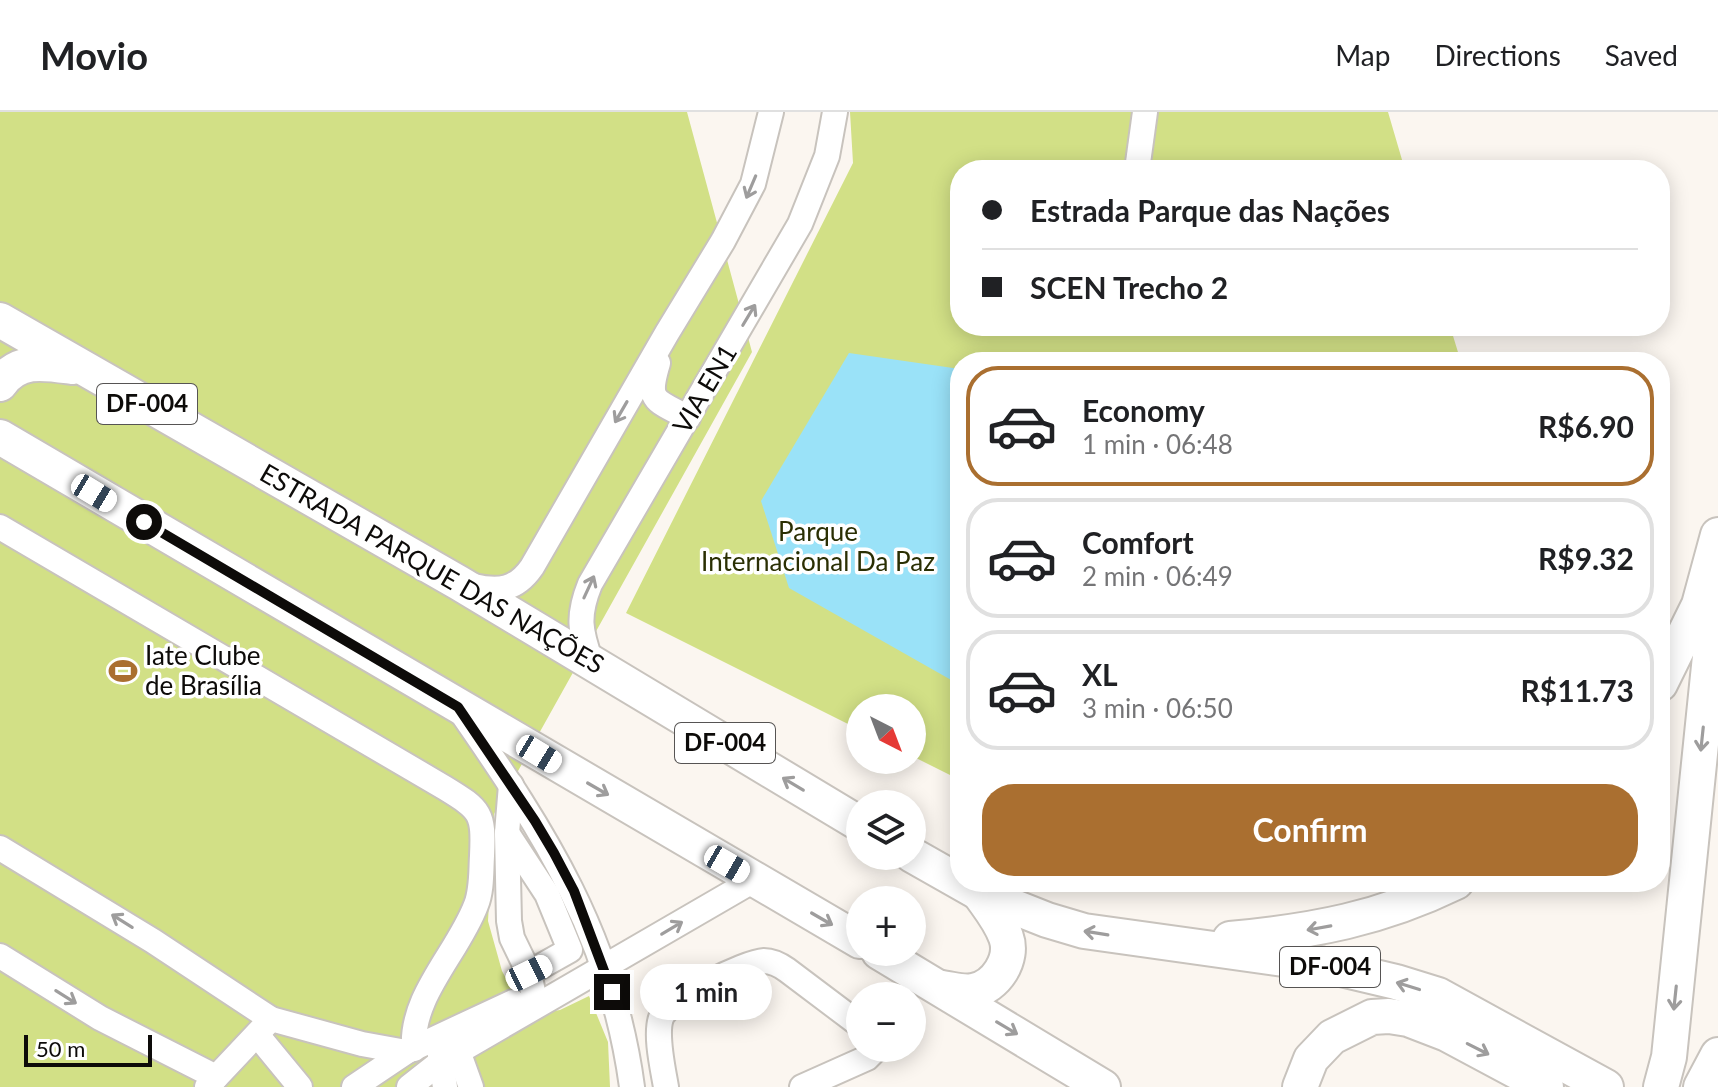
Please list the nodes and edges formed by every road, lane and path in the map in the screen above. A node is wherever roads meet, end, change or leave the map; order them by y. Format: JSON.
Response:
{"nodes":[{"id":1,"x":771,"y":112,"type":"edge"},
{"id":2,"x":835,"y":112,"type":"edge"},
{"id":3,"x":1145,"y":112,"type":"edge"},
{"id":4,"x":1138,"y":160,"type":"edge"},
{"id":5,"x":0,"y":320,"type":"edge"},
{"id":6,"x":667,"y":333,"type":"junction"},
{"id":7,"x":88,"y":370,"type":"junction"},
{"id":8,"x":0,"y":384,"type":"edge"},
{"id":9,"x":0,"y":413,"type":"edge"},
{"id":10,"x":688,"y":418,"type":"junction"},
{"id":11,"x":11,"y":444,"type":"edge"},
{"id":12,"x":0,"y":527,"type":"edge"},
{"id":13,"x":1718,"y":535,"type":"edge"},
{"id":14,"x":1718,"y":578,"type":"edge"},
{"id":15,"x":459,"y":583,"type":"junction"},
{"id":16,"x":591,"y":662,"type":"junction"},
{"id":17,"x":1670,"y":664,"type":"edge"},
{"id":18,"x":458,"y":707,"type":"junction"},
{"id":19,"x":511,"y":785,"type":"junction"},
{"id":20,"x":846,"y":816,"type":"edge"},
{"id":21,"x":507,"y":833,"type":"junction"},
{"id":22,"x":0,"y":848,"type":"edge"},
{"id":23,"x":926,"y":863,"type":"edge"},
{"id":24,"x":950,"y":877,"type":"edge"},
{"id":25,"x":754,"y":880,"type":"junction"},
{"id":26,"x":1434,"y":892,"type":"edge"},
{"id":27,"x":979,"y":893,"type":"joint"},
{"id":28,"x":846,"y":933,"type":"edge"},
{"id":29,"x":1173,"y":944,"type":"junction"},
{"id":30,"x":0,"y":956,"type":"edge"},
{"id":31,"x":604,"y":965,"type":"junction"},
{"id":32,"x":903,"y":966,"type":"edge"},
{"id":33,"x":531,"y":982,"type":"junction"},
{"id":34,"x":940,"y":988,"type":"junction"},
{"id":35,"x":846,"y":1014,"type":"edge"},
{"id":36,"x":264,"y":1027,"type":"junction"},
{"id":37,"x":434,"y":1047,"type":"junction"},
{"id":38,"x":1718,"y":1055,"type":"edge"},
{"id":39,"x":858,"y":1062,"type":"edge"},
{"id":40,"x":211,"y":1082,"type":"edge"},
{"id":41,"x":300,"y":1087,"type":"edge"},
{"id":42,"x":354,"y":1087,"type":"edge"},
{"id":43,"x":409,"y":1087,"type":"edge"},
{"id":44,"x":445,"y":1087,"type":"edge"},
{"id":45,"x":471,"y":1087,"type":"edge"},
{"id":46,"x":632,"y":1087,"type":"edge"},
{"id":47,"x":666,"y":1087,"type":"edge"},
{"id":48,"x":802,"y":1087,"type":"edge"},
{"id":49,"x":1103,"y":1087,"type":"edge"},
{"id":50,"x":1300,"y":1087,"type":"edge"},
{"id":51,"x":1546,"y":1087,"type":"edge"},
{"id":52,"x":1606,"y":1087,"type":"edge"},
{"id":53,"x":1661,"y":1087,"type":"edge"},
{"id":54,"x":1701,"y":1087,"type":"edge"}],
"edges":[{"from":1,"to":6,"type":"street","one_way":true},
{"from":10,"to":2,"type":"street","name":"VIA EN1","one_way":true},
{"from":3,"to":4,"type":"street"},
{"from":5,"to":7,"type":"highway","name":"ESTRADA PARQUE DAS NAÇÕES","number":"DF-004"},
{"from":6,"to":10,"type":"street"},
{"from":6,"to":15,"type":"street","one_way":true},
{"from":7,"to":8,"type":"highway"},
{"from":7,"to":15,"type":"highway","name":"ESTRADA PARQUE DAS NAÇÕES","number":"DF-004"},
{"from":9,"to":11,"type":"highway"},
{"from":16,"to":10,"type":"street","name":"VIA EN1","one_way":true},
{"from":11,"to":18,"type":"highway"},
{"from":12,"to":37,"type":"street"},
{"from":13,"to":17,"type":"highway"},
{"from":14,"to":53,"type":"highway","one_way":true},
{"from":15,"to":16,"type":"highway","name":"ESTRADA PARQUE DAS NAÇÕES","number":"DF-004"},
{"from":20,"to":16,"type":"highway","name":"ESTRADA PARQUE DAS NAÇÕES","number":"DF-004","one_way":true},
{"from":18,"to":19,"type":"street"},
{"from":18,"to":25,"type":"highway","one_way":true},
{"from":19,"to":21,"type":"street"},
{"from":19,"to":31,"type":"street"},
{"from":21,"to":33,"type":"street"},
{"from":21,"to":33,"type":"street"},
{"from":36,"to":22,"type":"street","one_way":true},
{"from":23,"to":24,"type":"highway","number":"DF-004"},
{"from":25,"to":28,"type":"highway","one_way":true},
{"from":31,"to":25,"type":"street","one_way":true},
{"from":26,"to":29,"type":"highway","one_way":true},
{"from":29,"to":27,"type":"highway","number":"DF-004","one_way":true},
{"from":27,"to":34,"type":"highway"},
{"from":52,"to":29,"type":"highway","number":"DF-004","one_way":true},
{"from":30,"to":40,"type":"street","one_way":true},
{"from":31,"to":33,"type":"street"},
{"from":31,"to":37,"type":"street"},
{"from":31,"to":46,"type":"street"},
{"from":32,"to":34,"type":"highway"},
{"from":33,"to":37,"type":"street"},
{"from":34,"to":49,"type":"highway","one_way":true},
{"from":35,"to":47,"type":"street"},
{"from":36,"to":37,"type":"street"},
{"from":36,"to":40,"type":"street"},
{"from":36,"to":41,"type":"street"},
{"from":37,"to":42,"type":"street"},
{"from":37,"to":43,"type":"street"},
{"from":37,"to":44,"type":"street"},
{"from":37,"to":45,"type":"street"},
{"from":38,"to":54,"type":"highway"},
{"from":39,"to":48,"type":"street"},
{"from":50,"to":51,"type":"highway","one_way":true}]}
